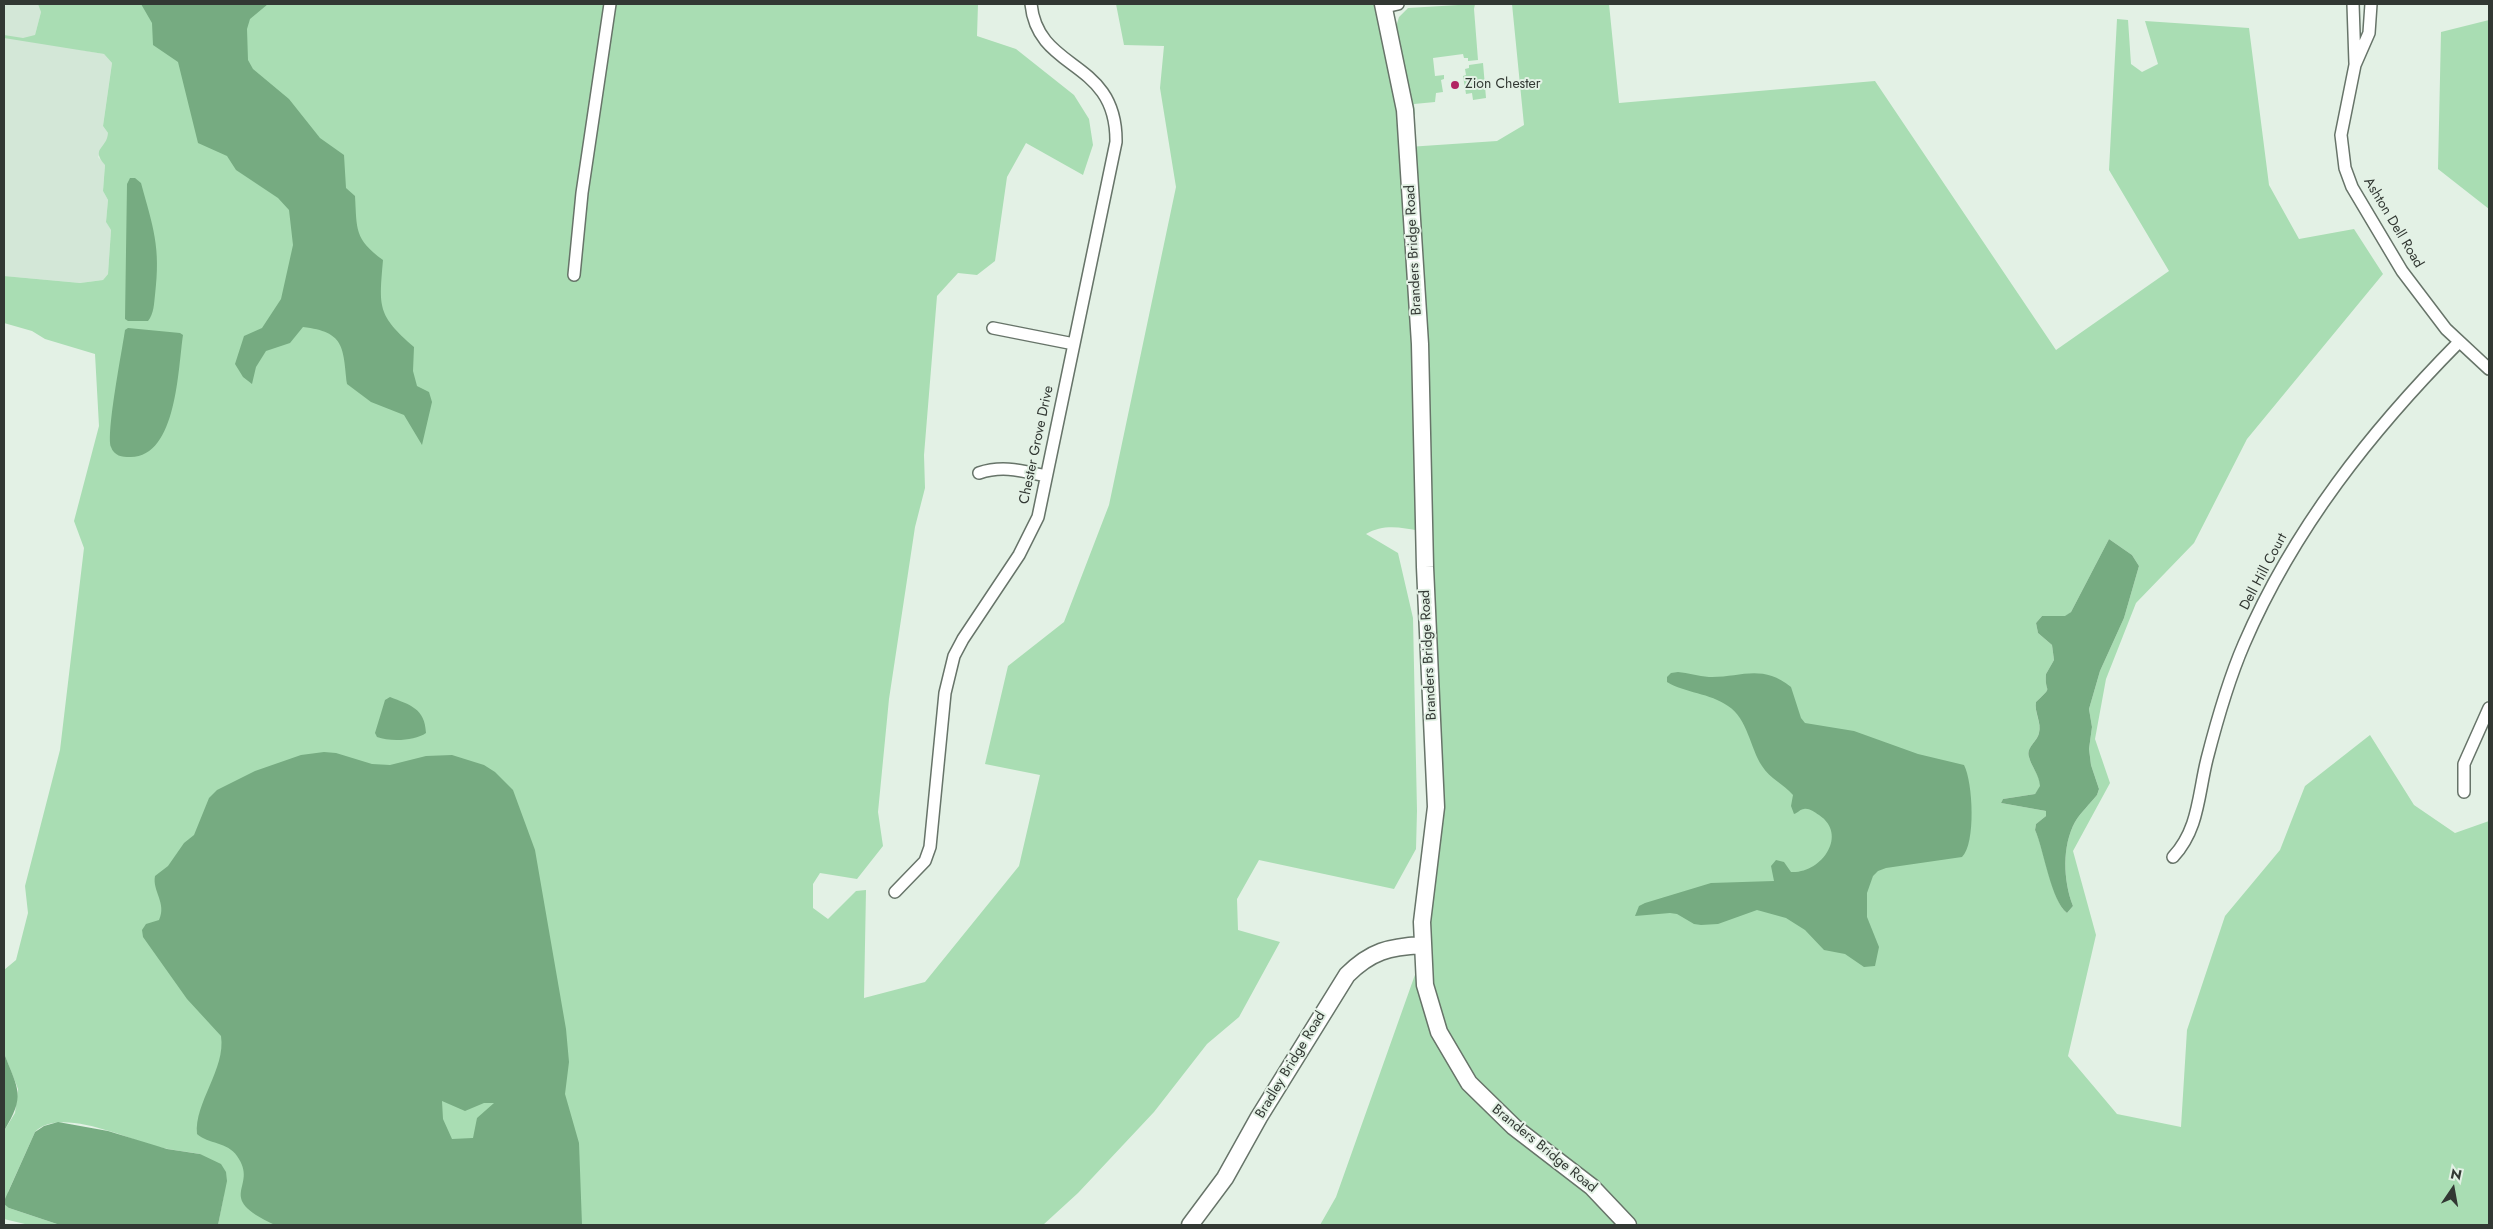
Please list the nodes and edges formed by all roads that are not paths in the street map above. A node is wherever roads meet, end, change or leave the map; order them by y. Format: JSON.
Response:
{"nodes":[{"id":1,"x":610,"y":4,"type":"edge"},
{"id":2,"x":1031,"y":4,"type":"edge"},
{"id":3,"x":2354,"y":4,"type":"edge"},
{"id":4,"x":2371,"y":4,"type":"edge"},
{"id":5,"x":1389,"y":5,"type":"edge"},
{"id":6,"x":2355,"y":65,"type":"junction"},
{"id":7,"x":574,"y":276,"type":"dead end"},
{"id":8,"x":993,"y":328,"type":"dead end"},
{"id":9,"x":2459,"y":342,"type":"junction"},
{"id":10,"x":1074,"y":344,"type":"junction"},
{"id":11,"x":2489,"y":369,"type":"edge"},
{"id":12,"x":979,"y":473,"type":"dead end"},
{"id":13,"x":1046,"y":476,"type":"junction"},
{"id":14,"x":2489,"y":708,"type":"edge"},
{"id":15,"x":2464,"y":792,"type":"dead end"},
{"id":16,"x":2173,"y":857,"type":"dead end"},
{"id":17,"x":895,"y":892,"type":"dead end"},
{"id":18,"x":1422,"y":945,"type":"junction"},
{"id":19,"x":1190,"y":1225,"type":"edge"},
{"id":20,"x":1628,"y":1225,"type":"edge"}],
"edges":[{"from":1,"to":7,"type":"street"},
{"from":2,"to":10,"type":"street","name":"Chester Grove Drive"},
{"from":3,"to":6,"type":"street","name":"Ashton Dell Road"},
{"from":4,"to":6,"type":"street","name":"Ashton Dell Road"},
{"from":5,"to":18,"type":"street","name":"Branders Bridge Road"},
{"from":6,"to":9,"type":"street","name":"Ashton Dell Road"},
{"from":8,"to":10,"type":"street"},
{"from":9,"to":11,"type":"street","name":"Ashton Dell Road"},
{"from":9,"to":16,"type":"street","name":"Dell Hill Court"},
{"from":10,"to":13,"type":"street","name":"Chester Grove Drive"},
{"from":12,"to":13,"type":"street"},
{"from":13,"to":17,"type":"street","name":"Chester Grove Drive"},
{"from":14,"to":15,"type":"street"},
{"from":18,"to":19,"type":"street","name":"Bradley Bridge Road"},
{"from":18,"to":20,"type":"street","name":"Branders Bridge Road"}]}
